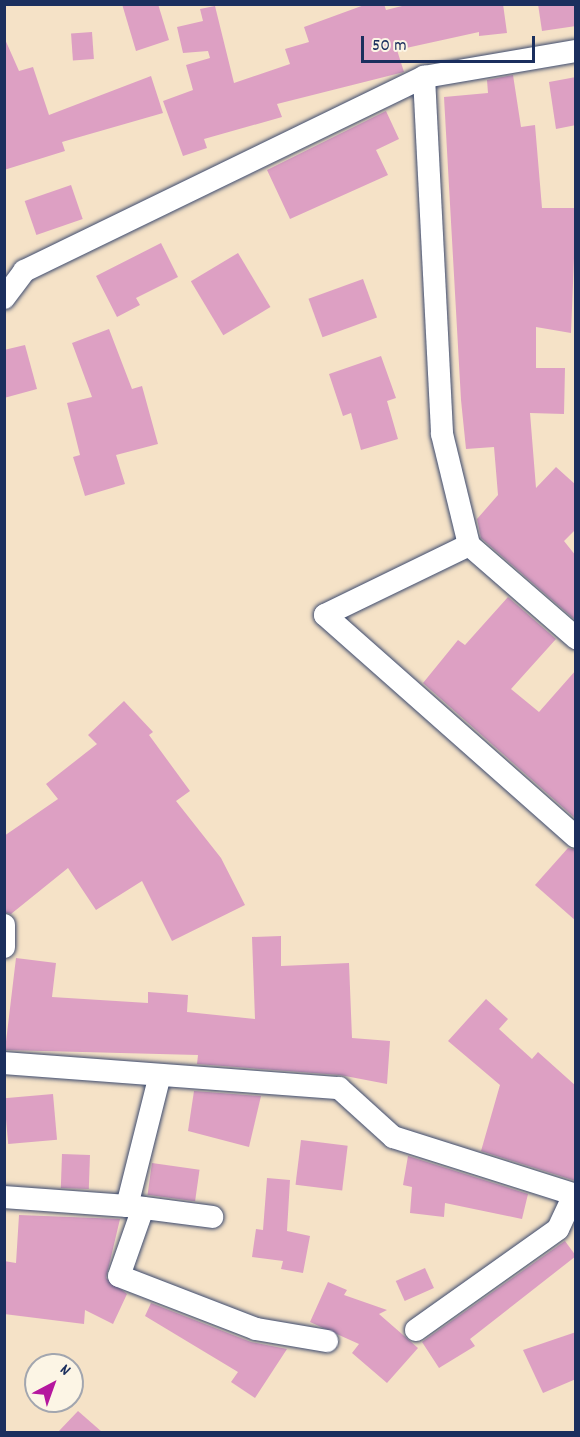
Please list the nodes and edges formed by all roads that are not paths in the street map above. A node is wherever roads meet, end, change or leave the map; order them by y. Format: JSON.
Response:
{"nodes":[{"id":1,"x":576,"y":51,"type":"edge"},
{"id":2,"x":424,"y":76,"type":"junction"},
{"id":3,"x":4,"y":298,"type":"edge"},
{"id":4,"x":469,"y":545,"type":"junction"},
{"id":5,"x":576,"y":638,"type":"edge"},
{"id":6,"x":576,"y":837,"type":"edge"},
{"id":7,"x":4,"y":925,"type":"edge"},
{"id":8,"x":4,"y":947,"type":"edge"},
{"id":9,"x":4,"y":1063,"type":"edge"},
{"id":10,"x":160,"y":1075,"type":"junction"},
{"id":11,"x":575,"y":1195,"type":"edge"},
{"id":12,"x":4,"y":1197,"type":"edge"},
{"id":13,"x":135,"y":1207,"type":"junction"},
{"id":14,"x":212,"y":1217,"type":"dead end"},
{"id":15,"x":416,"y":1330,"type":"dead end"},
{"id":16,"x":327,"y":1341,"type":"dead end"}],
"edges":[{"from":1,"to":2,"type":"street"},
{"from":2,"to":3,"type":"street"},
{"from":2,"to":4,"type":"street"},
{"from":4,"to":5,"type":"street"},
{"from":4,"to":6,"type":"street"},
{"from":7,"to":8,"type":"street"},
{"from":9,"to":10,"type":"street"},
{"from":10,"to":11,"type":"street"},
{"from":10,"to":13,"type":"street"},
{"from":11,"to":15,"type":"street"},
{"from":12,"to":13,"type":"street"},
{"from":13,"to":14,"type":"street"},
{"from":13,"to":16,"type":"street"}]}
